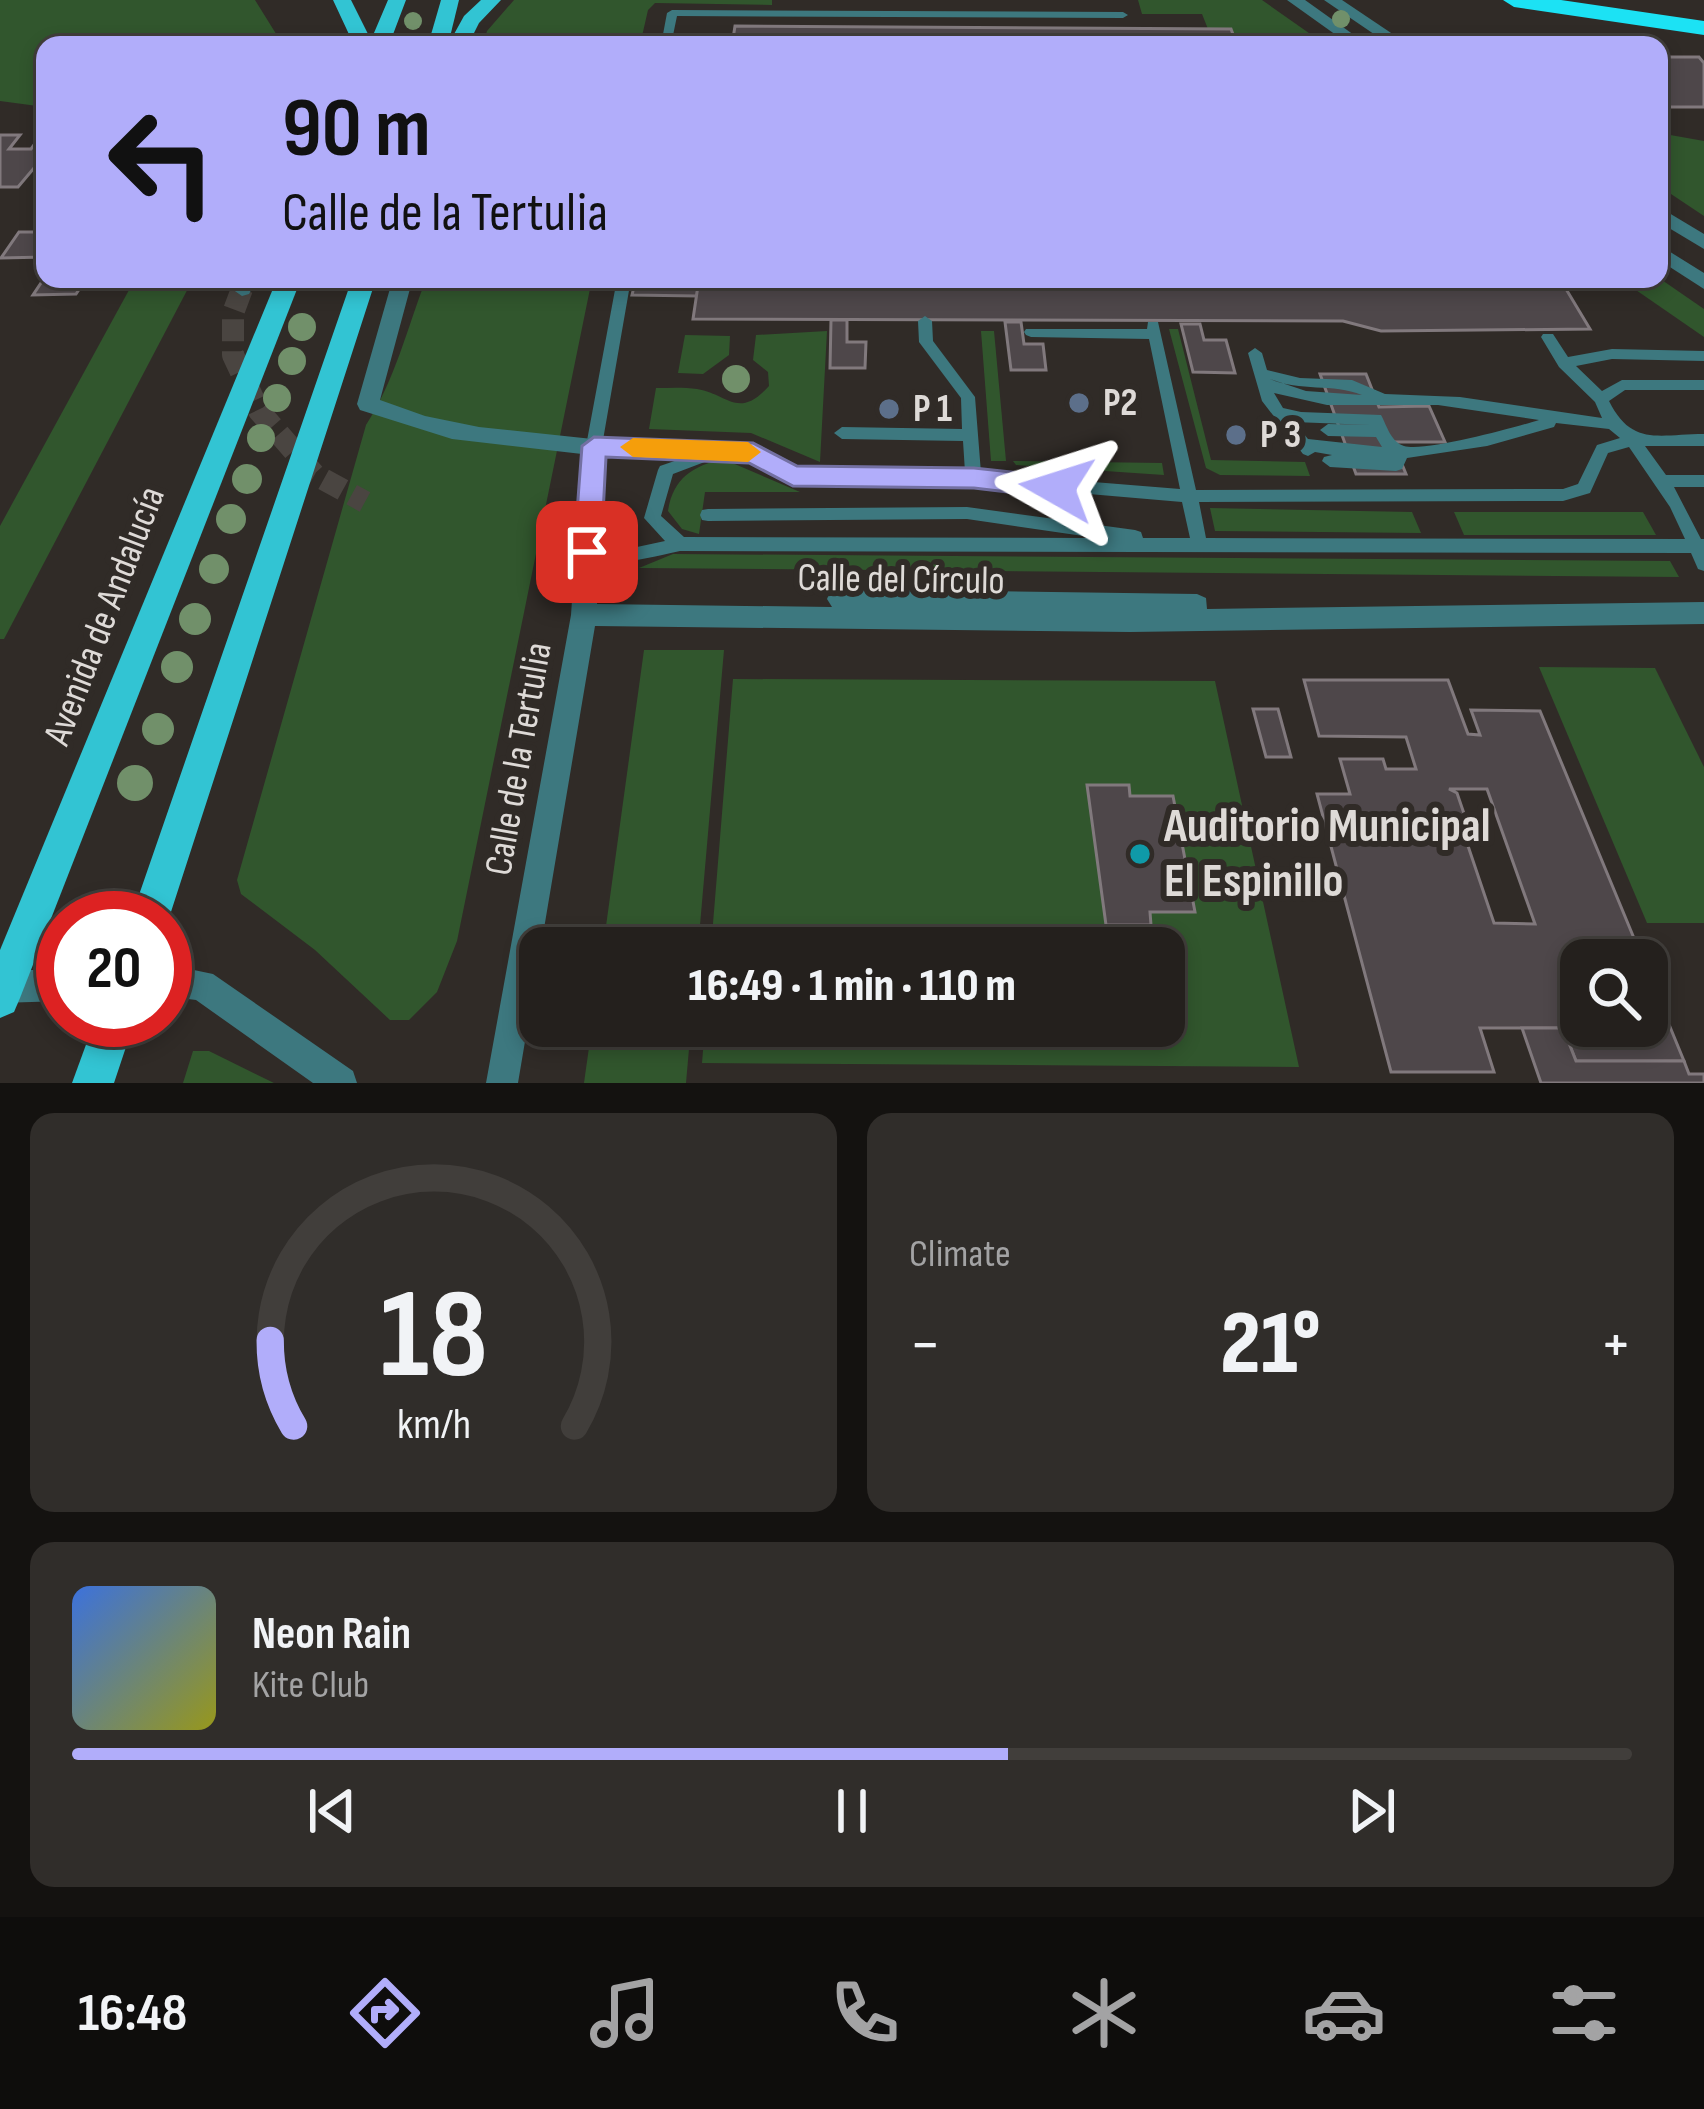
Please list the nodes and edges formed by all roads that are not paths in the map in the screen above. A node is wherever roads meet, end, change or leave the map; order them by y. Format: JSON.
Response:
{"nodes":[{"id":1,"x":342,"y":0,"type":"edge"},
{"id":2,"x":398,"y":0,"type":"edge"},
{"id":3,"x":450,"y":0,"type":"edge"},
{"id":4,"x":492,"y":0,"type":"edge"},
{"id":5,"x":1295,"y":0,"type":"edge"},
{"id":6,"x":1332,"y":0,"type":"edge"},
{"id":7,"x":1514,"y":0,"type":"edge"},
{"id":8,"x":1626,"y":0,"type":"edge"},
{"id":9,"x":1704,"y":13,"type":"edge"},
{"id":10,"x":1123,"y":15,"type":"dead end"},
{"id":11,"x":1704,"y":28,"type":"edge"},
{"id":12,"x":360,"y":36,"type":"edge"},
{"id":13,"x":383,"y":36,"type":"edge"},
{"id":14,"x":440,"y":36,"type":"edge"},
{"id":15,"x":463,"y":36,"type":"edge"},
{"id":16,"x":667,"y":36,"type":"edge"},
{"id":17,"x":1347,"y":36,"type":"edge"},
{"id":18,"x":1387,"y":36,"type":"edge"},
{"id":19,"x":1668,"y":219,"type":"edge"},
{"id":20,"x":1704,"y":243,"type":"edge"},
{"id":21,"x":1668,"y":257,"type":"edge"},
{"id":22,"x":1704,"y":282,"type":"edge"},
{"id":23,"x":285,"y":288,"type":"edge"},
{"id":24,"x":361,"y":288,"type":"edge"},
{"id":25,"x":397,"y":288,"type":"edge"},
{"id":26,"x":622,"y":288,"type":"edge"},
{"id":27,"x":925,"y":321,"type":"dead end"},
{"id":28,"x":1031,"y":332,"type":"dead end"},
{"id":29,"x":1548,"y":337,"type":"dead end"},
{"id":30,"x":1704,"y":356,"type":"edge"},
{"id":31,"x":1564,"y":363,"type":"junction"},
{"id":32,"x":1704,"y":385,"type":"edge"},
{"id":33,"x":1601,"y":399,"type":"junction"},
{"id":34,"x":1556,"y":421,"type":"junction"},
{"id":35,"x":1613,"y":424,"type":"junction"},
{"id":36,"x":1289,"y":427,"type":"junction"},
{"id":37,"x":842,"y":434,"type":"dead end"},
{"id":38,"x":970,"y":435,"type":"junction"},
{"id":39,"x":1634,"y":440,"type":"junction"},
{"id":40,"x":1704,"y":440,"type":"edge"},
{"id":41,"x":1390,"y":442,"type":"junction"},
{"id":42,"x":594,"y":446,"type":"junction"},
{"id":43,"x":728,"y":449,"type":"junction"},
{"id":44,"x":974,"y":478,"type":"junction"},
{"id":45,"x":1661,"y":481,"type":"junction"},
{"id":46,"x":1704,"y":482,"type":"edge"},
{"id":47,"x":1186,"y":496,"type":"junction"},
{"id":48,"x":708,"y":515,"type":"dead end"},
{"id":49,"x":680,"y":544,"type":"junction"},
{"id":50,"x":1178,"y":545,"type":"junction"},
{"id":51,"x":1200,"y":547,"type":"junction"},
{"id":52,"x":587,"y":552,"type":"junction"},
{"id":53,"x":1702,"y":552,"type":"edge"},
{"id":54,"x":839,"y":599,"type":"dead end"},
{"id":55,"x":1704,"y":613,"type":"edge"},
{"id":56,"x":584,"y":615,"type":"junction"},
{"id":57,"x":1505,"y":618,"type":"junction"},
{"id":58,"x":159,"y":891,"type":"edge"},
{"id":59,"x":192,"y":984,"type":"edge"},
{"id":60,"x":36,"y":988,"type":"edge"},
{"id":61,"x":2,"y":991,"type":"edge"},
{"id":62,"x":106,"y":1047,"type":"edge"},
{"id":63,"x":93,"y":1083,"type":"edge"},
{"id":64,"x":341,"y":1083,"type":"edge"},
{"id":65,"x":502,"y":1083,"type":"edge"}],
"edges":[{"from":1,"to":12,"type":"main road"},
{"from":2,"to":13,"type":"main road"},
{"from":3,"to":14,"type":"main road"},
{"from":4,"to":15,"type":"main road"},
{"from":5,"to":17,"type":"street"},
{"from":6,"to":18,"type":"street"},
{"from":7,"to":11,"type":"highway"},
{"from":8,"to":9,"type":"highway"},
{"from":10,"to":16,"type":"lane"},
{"from":19,"to":20,"type":"street"},
{"from":21,"to":22,"type":"street"},
{"from":23,"to":61,"type":"main road","name":"Avenida de Andalucía"},
{"from":24,"to":58,"type":"main road"},
{"from":25,"to":42,"type":"street"},
{"from":26,"to":42,"type":"lane"},
{"from":27,"to":38,"type":"lane"},
{"from":28,"to":47,"type":"lane"},
{"from":29,"to":31,"type":"lane"},
{"from":30,"to":31,"type":"lane"},
{"from":31,"to":33,"type":"lane"},
{"from":32,"to":33,"type":"lane"},
{"from":33,"to":35,"type":"lane"},
{"from":34,"to":35,"type":"lane"},
{"from":34,"to":36,"type":"lane"},
{"from":34,"to":41,"type":"lane"},
{"from":35,"to":39,"type":"lane"},
{"from":36,"to":41,"type":"lane"},
{"from":36,"to":41,"type":"lane"},
{"from":37,"to":38,"type":"lane"},
{"from":38,"to":44,"type":"lane"},
{"from":39,"to":40,"type":"lane"},
{"from":39,"to":45,"type":"lane"},
{"from":39,"to":47,"type":"lane"},
{"from":42,"to":43,"type":"lane"},
{"from":42,"to":52,"type":"street","name":"Calle de la Tertulia"},
{"from":43,"to":44,"type":"lane"},
{"from":43,"to":49,"type":"lane"},
{"from":44,"to":47,"type":"lane"},
{"from":45,"to":46,"type":"lane"},
{"from":45,"to":53,"type":"lane"},
{"from":47,"to":51,"type":"lane"},
{"from":48,"to":50,"type":"lane"},
{"from":49,"to":50,"type":"lane"},
{"from":49,"to":52,"type":"lane"},
{"from":50,"to":51,"type":"lane"},
{"from":51,"to":53,"type":"lane"},
{"from":52,"to":56,"type":"street","name":"Calle de la Tertulia"},
{"from":54,"to":57,"type":"street","name":"Calle del Círculo"},
{"from":55,"to":57,"type":"street","name":"Calle del Círculo"},
{"from":56,"to":57,"type":"street","name":"Calle del Círculo"},
{"from":56,"to":65,"type":"street","name":"Calle de la Tertulia"},
{"from":59,"to":64,"type":"street"},
{"from":60,"to":61,"type":"street","name":"Avenida de Andalucía"},
{"from":62,"to":63,"type":"main road"}]}
